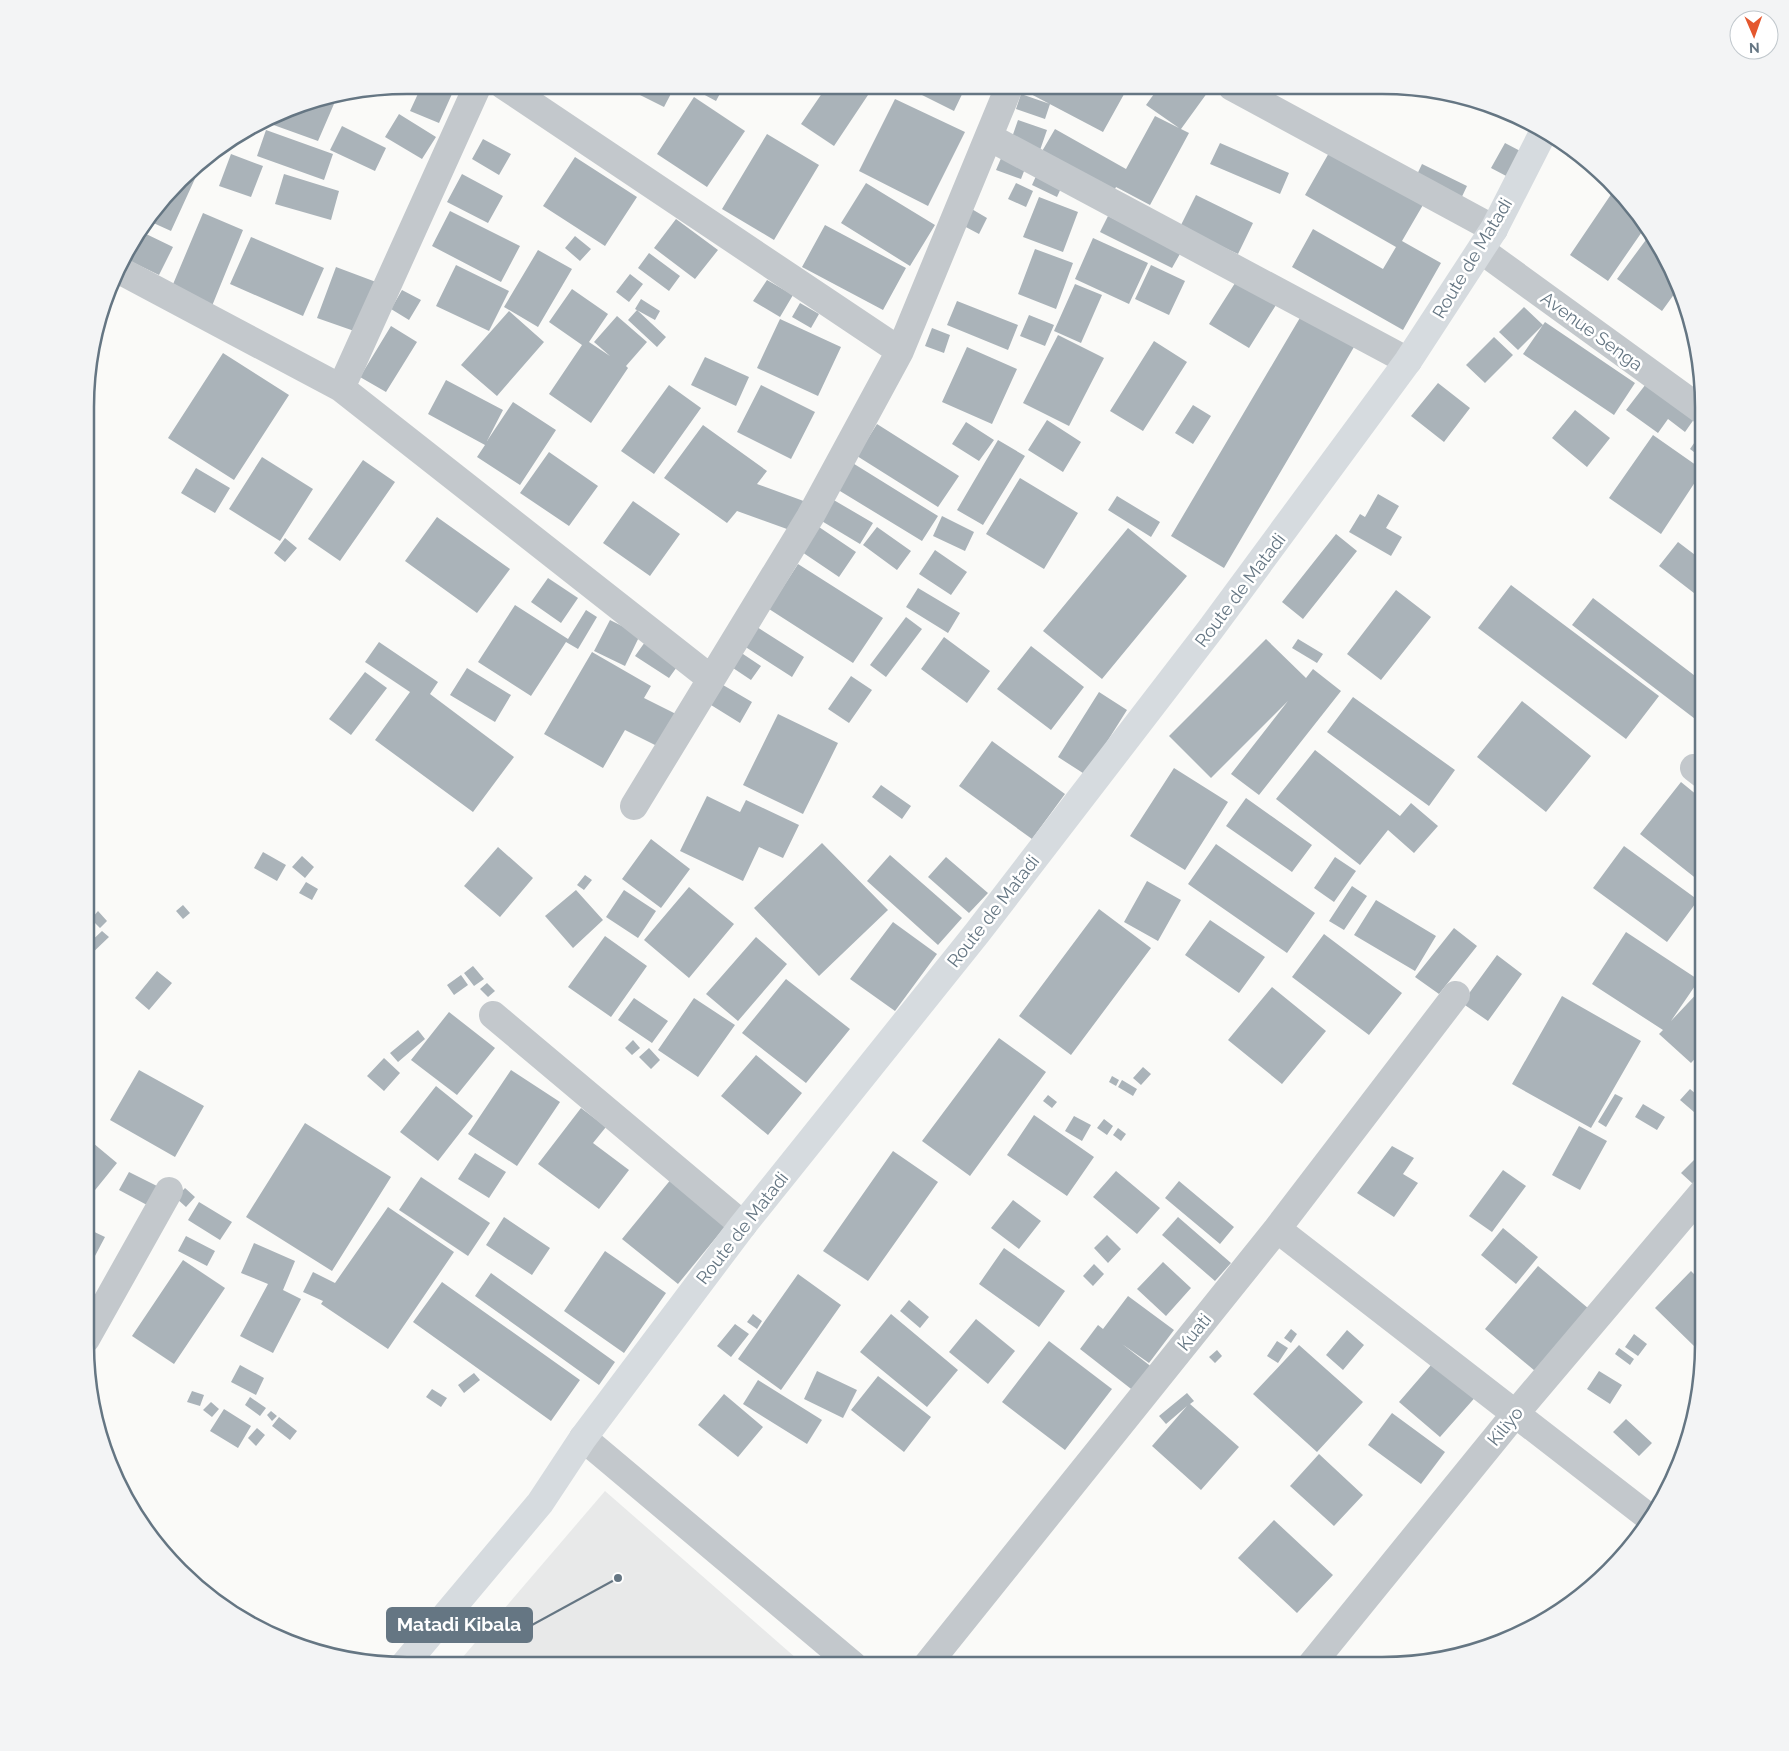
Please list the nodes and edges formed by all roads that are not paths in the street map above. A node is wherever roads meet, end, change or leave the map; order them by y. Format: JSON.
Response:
{"nodes":[{"id":1,"x":474,"y":94,"type":"edge"},
{"id":2,"x":516,"y":94,"type":"edge"},
{"id":3,"x":1003,"y":94,"type":"edge"},
{"id":4,"x":1244,"y":94,"type":"edge"},
{"id":5,"x":989,"y":137,"type":"junction"},
{"id":6,"x":1541,"y":137,"type":"edge"},
{"id":7,"x":1487,"y":240,"type":"junction"},
{"id":8,"x":124,"y":273,"type":"edge"},
{"id":9,"x":900,"y":351,"type":"junction"},
{"id":10,"x":1408,"y":361,"type":"junction"},
{"id":11,"x":341,"y":388,"type":"junction"},
{"id":12,"x":1695,"y":405,"type":"edge"},
{"id":13,"x":710,"y":678,"type":"junction"},
{"id":14,"x":634,"y":806,"type":"dead end"},
{"id":15,"x":1456,"y":995,"type":"dead end"},
{"id":16,"x":493,"y":1015,"type":"dead end"},
{"id":17,"x":169,"y":1191,"type":"dead end"},
{"id":18,"x":1695,"y":1201,"type":"edge"},
{"id":19,"x":743,"y":1225,"type":"junction"},
{"id":20,"x":1277,"y":1228,"type":"junction"},
{"id":21,"x":94,"y":1325,"type":"edge"},
{"id":22,"x":1515,"y":1414,"type":"junction"},
{"id":23,"x":583,"y":1438,"type":"junction"},
{"id":24,"x":1645,"y":1514,"type":"edge"},
{"id":25,"x":411,"y":1657,"type":"edge"},
{"id":26,"x":843,"y":1657,"type":"edge"},
{"id":27,"x":933,"y":1657,"type":"edge"},
{"id":28,"x":1318,"y":1657,"type":"edge"}],
"edges":[{"from":1,"to":11,"type":"street"},
{"from":2,"to":9,"type":"street"},
{"from":3,"to":5,"type":"street"},
{"from":4,"to":7,"type":"street","name":"Avenue Senga"},
{"from":5,"to":9,"type":"street"},
{"from":5,"to":10,"type":"street"},
{"from":6,"to":7,"type":"highway","name":"Route de Matadi"},
{"from":7,"to":10,"type":"highway","name":"Route de Matadi"},
{"from":7,"to":12,"type":"street","name":"Avenue Senga"},
{"from":8,"to":11,"type":"street"},
{"from":9,"to":13,"type":"street"},
{"from":10,"to":19,"type":"highway","name":"Route de Matadi"},
{"from":11,"to":13,"type":"street"},
{"from":13,"to":14,"type":"street"},
{"from":15,"to":20,"type":"street","name":"Kuati"},
{"from":16,"to":19,"type":"street"},
{"from":17,"to":21,"type":"street"},
{"from":18,"to":22,"type":"street","name":"Kiliyo"},
{"from":19,"to":23,"type":"highway","name":"Route de Matadi"},
{"from":20,"to":22,"type":"street"},
{"from":20,"to":27,"type":"street","name":"Kuati"},
{"from":22,"to":24,"type":"street"},
{"from":22,"to":28,"type":"street","name":"Kiliyo"},
{"from":23,"to":25,"type":"highway","name":"Route de Matadi"},
{"from":23,"to":26,"type":"street"}]}
